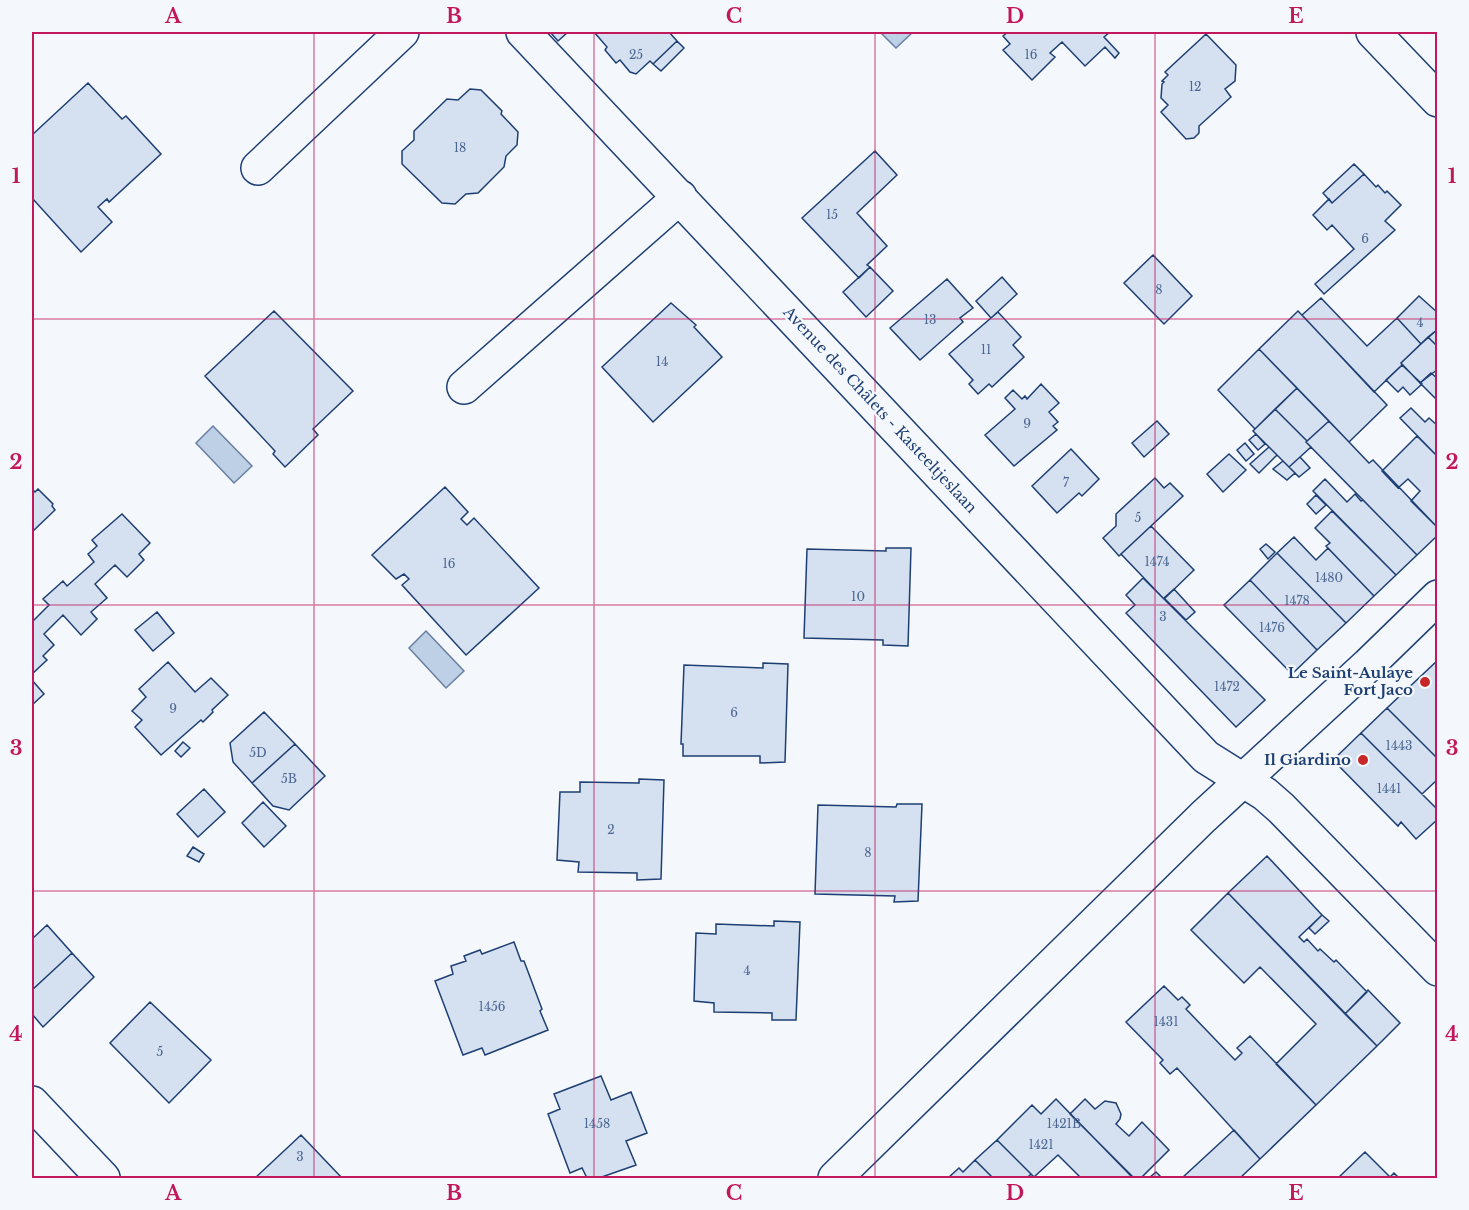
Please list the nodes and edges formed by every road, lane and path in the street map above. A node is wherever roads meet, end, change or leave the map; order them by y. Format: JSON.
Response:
{"nodes":[{"id":1,"x":402,"y":32,"type":"edge"},
{"id":2,"x":524,"y":32,"type":"edge"},
{"id":3,"x":1373,"y":32,"type":"edge"},
{"id":4,"x":1437,"y":97,"type":"edge"},
{"id":5,"x":258,"y":168,"type":"dead end"},
{"id":6,"x":680,"y":196,"type":"junction"},
{"id":7,"x":464,"y":387,"type":"dead end"},
{"id":8,"x":1437,"y":597,"type":"edge"},
{"id":9,"x":1243,"y":779,"type":"junction"},
{"id":10,"x":1437,"y":969,"type":"edge"},
{"id":11,"x":32,"y":1103,"type":"edge"},
{"id":12,"x":103,"y":1179,"type":"edge"},
{"id":13,"x":835,"y":1179,"type":"edge"}],
"edges":[{"from":1,"to":5,"type":"street"},
{"from":2,"to":6,"type":"street","name":"Avenue des Châlets - Kasteeltjeslaan"},
{"from":3,"to":4,"type":"street"},
{"from":6,"to":7,"type":"street"},
{"from":6,"to":9,"type":"street","name":"Avenue des Châlets - Kasteeltjeslaan"},
{"from":8,"to":9,"type":"street"},
{"from":9,"to":10,"type":"street","name":"Avenue des Châlets - Kasteeltjeslaan"},
{"from":9,"to":13,"type":"street"},
{"from":11,"to":12,"type":"street"}]}
